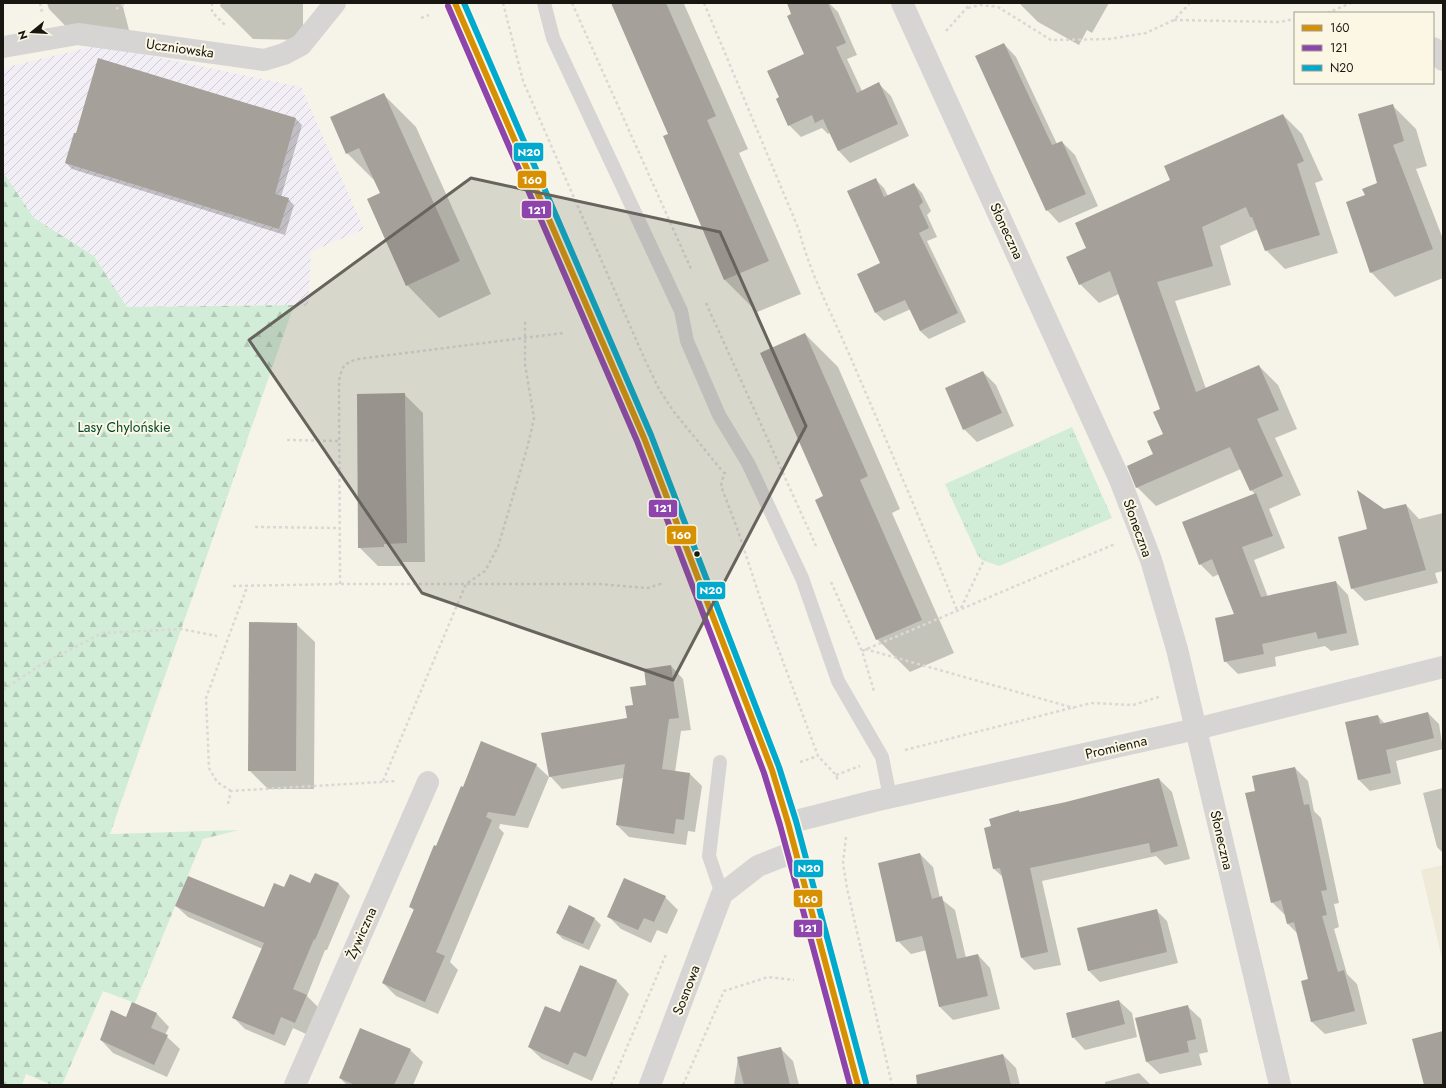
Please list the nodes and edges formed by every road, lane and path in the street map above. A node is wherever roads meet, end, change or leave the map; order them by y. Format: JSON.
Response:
{"nodes":[{"id":1,"x":335,"y":3,"type":"edge"},
{"id":2,"x":455,"y":3,"type":"edge"},
{"id":3,"x":503,"y":3,"type":"edge"},
{"id":4,"x":544,"y":3,"type":"edge"},
{"id":5,"x":572,"y":3,"type":"edge"},
{"id":6,"x":704,"y":3,"type":"edge"},
{"id":7,"x":902,"y":3,"type":"edge"},
{"id":8,"x":971,"y":3,"type":"edge"},
{"id":9,"x":1190,"y":3,"type":"edge"},
{"id":10,"x":1351,"y":3,"type":"edge"},
{"id":11,"x":968,"y":8,"type":"junction"},
{"id":12,"x":1329,"y":12,"type":"edge"},
{"id":13,"x":1294,"y":19,"type":"edge"},
{"id":14,"x":1174,"y":20,"type":"junction"},
{"id":15,"x":948,"y":28,"type":"dead end"},
{"id":16,"x":3,"y":47,"type":"edge"},
{"id":17,"x":1434,"y":49,"type":"edge"},
{"id":18,"x":1443,"y":60,"type":"edge"},
{"id":19,"x":695,"y":278,"type":"dead end"},
{"id":20,"x":704,"y":300,"type":"dead end"},
{"id":21,"x":525,"y":320,"type":"dead end"},
{"id":22,"x":563,"y":333,"type":"dead end"},
{"id":23,"x":525,"y":339,"type":"junction"},
{"id":24,"x":287,"y":440,"type":"dead end"},
{"id":25,"x":339,"y":440,"type":"junction"},
{"id":26,"x":255,"y":527,"type":"dead end"},
{"id":27,"x":339,"y":528,"type":"junction"},
{"id":28,"x":1141,"y":533,"type":"junction"},
{"id":29,"x":819,"y":552,"type":"dead end"},
{"id":30,"x":985,"y":558,"type":"dead end"},
{"id":31,"x":831,"y":580,"type":"dead end"},
{"id":32,"x":663,"y":583,"type":"dead end"},
{"id":33,"x":340,"y":584,"type":"junction"},
{"id":34,"x":466,"y":584,"type":"junction"},
{"id":35,"x":233,"y":586,"type":"dead end"},
{"id":36,"x":247,"y":586,"type":"junction"},
{"id":37,"x":960,"y":609,"type":"junction"},
{"id":38,"x":957,"y":610,"type":"junction"},
{"id":39,"x":217,"y":636,"type":"dead end"},
{"id":40,"x":865,"y":649,"type":"junction"},
{"id":41,"x":1443,"y":667,"type":"edge"},
{"id":42,"x":3,"y":690,"type":"edge"},
{"id":43,"x":1186,"y":690,"type":"junction"},
{"id":44,"x":1074,"y":708,"type":"junction"},
{"id":45,"x":1196,"y":729,"type":"junction"},
{"id":46,"x":901,"y":751,"type":"dead end"},
{"id":47,"x":720,"y":762,"type":"dead end"},
{"id":48,"x":382,"y":781,"type":"junction"},
{"id":49,"x":428,"y":782,"type":"joint"},
{"id":50,"x":231,"y":791,"type":"junction"},
{"id":51,"x":890,"y":797,"type":"junction"},
{"id":52,"x":228,"y":804,"type":"dead end"},
{"id":53,"x":845,"y":808,"type":"junction"},
{"id":54,"x":788,"y":823,"type":"junction"},
{"id":55,"x":796,"y":850,"type":"junction"},
{"id":56,"x":722,"y":894,"type":"junction"},
{"id":57,"x":669,"y":948,"type":"dead end"},
{"id":58,"x":794,"y":980,"type":"dead end"},
{"id":59,"x":295,"y":1085,"type":"edge"},
{"id":60,"x":611,"y":1085,"type":"edge"},
{"id":61,"x":650,"y":1085,"type":"edge"},
{"id":62,"x":683,"y":1085,"type":"edge"},
{"id":63,"x":858,"y":1085,"type":"edge"},
{"id":64,"x":892,"y":1085,"type":"edge"},
{"id":65,"x":1280,"y":1085,"type":"edge"}],
"edges":[{"from":1,"to":16,"type":"street","name":"Uczniowska"},
{"from":2,"to":54,"type":"street"},
{"from":3,"to":53,"type":"path"},
{"from":4,"to":51,"type":"lane"},
{"from":5,"to":19,"type":"path"},
{"from":6,"to":38,"type":"path"},
{"from":7,"to":28,"type":"street","name":"Słoneczna"},
{"from":8,"to":11,"type":"path"},
{"from":9,"to":14,"type":"path"},
{"from":10,"to":12,"type":"path"},
{"from":11,"to":14,"type":"path"},
{"from":11,"to":15,"type":"path"},
{"from":13,"to":14,"type":"path"},
{"from":17,"to":18,"type":"street"},
{"from":20,"to":29,"type":"path"},
{"from":21,"to":23,"type":"path"},
{"from":22,"to":23,"type":"path"},
{"from":23,"to":25,"type":"path"},
{"from":23,"to":34,"type":"path"},
{"from":24,"to":25,"type":"path"},
{"from":25,"to":27,"type":"path"},
{"from":26,"to":27,"type":"path"},
{"from":27,"to":33,"type":"path"},
{"from":28,"to":37,"type":"path"},
{"from":28,"to":43,"type":"street","name":"Słoneczna"},
{"from":30,"to":37,"type":"path"},
{"from":31,"to":40,"type":"path"},
{"from":32,"to":34,"type":"path"},
{"from":33,"to":34,"type":"path"},
{"from":33,"to":36,"type":"path"},
{"from":34,"to":48,"type":"path"},
{"from":35,"to":36,"type":"path"},
{"from":36,"to":50,"type":"path"},
{"from":37,"to":38,"type":"path"},
{"from":38,"to":40,"type":"path"},
{"from":39,"to":42,"type":"path"},
{"from":40,"to":44,"type":"path"},
{"from":41,"to":45,"type":"street","name":"Promienna"},
{"from":43,"to":44,"type":"path"},
{"from":43,"to":45,"type":"street","name":"Słoneczna"},
{"from":44,"to":46,"type":"path"},
{"from":45,"to":51,"type":"street","name":"Promienna"},
{"from":45,"to":65,"type":"street","name":"Słoneczna"},
{"from":47,"to":56,"type":"lane"},
{"from":48,"to":49,"type":"path"},
{"from":48,"to":50,"type":"path"},
{"from":49,"to":59,"type":"street","name":"Żywiczna"},
{"from":50,"to":52,"type":"path"},
{"from":51,"to":53,"type":"street","name":"Promienna"},
{"from":53,"to":54,"type":"street","name":"Promienna"},
{"from":53,"to":64,"type":"path"},
{"from":54,"to":55,"type":"street"},
{"from":55,"to":56,"type":"street"},
{"from":55,"to":63,"type":"street"},
{"from":56,"to":61,"type":"street","name":"Sosnowa"},
{"from":57,"to":60,"type":"path"},
{"from":58,"to":62,"type":"path"}]}
